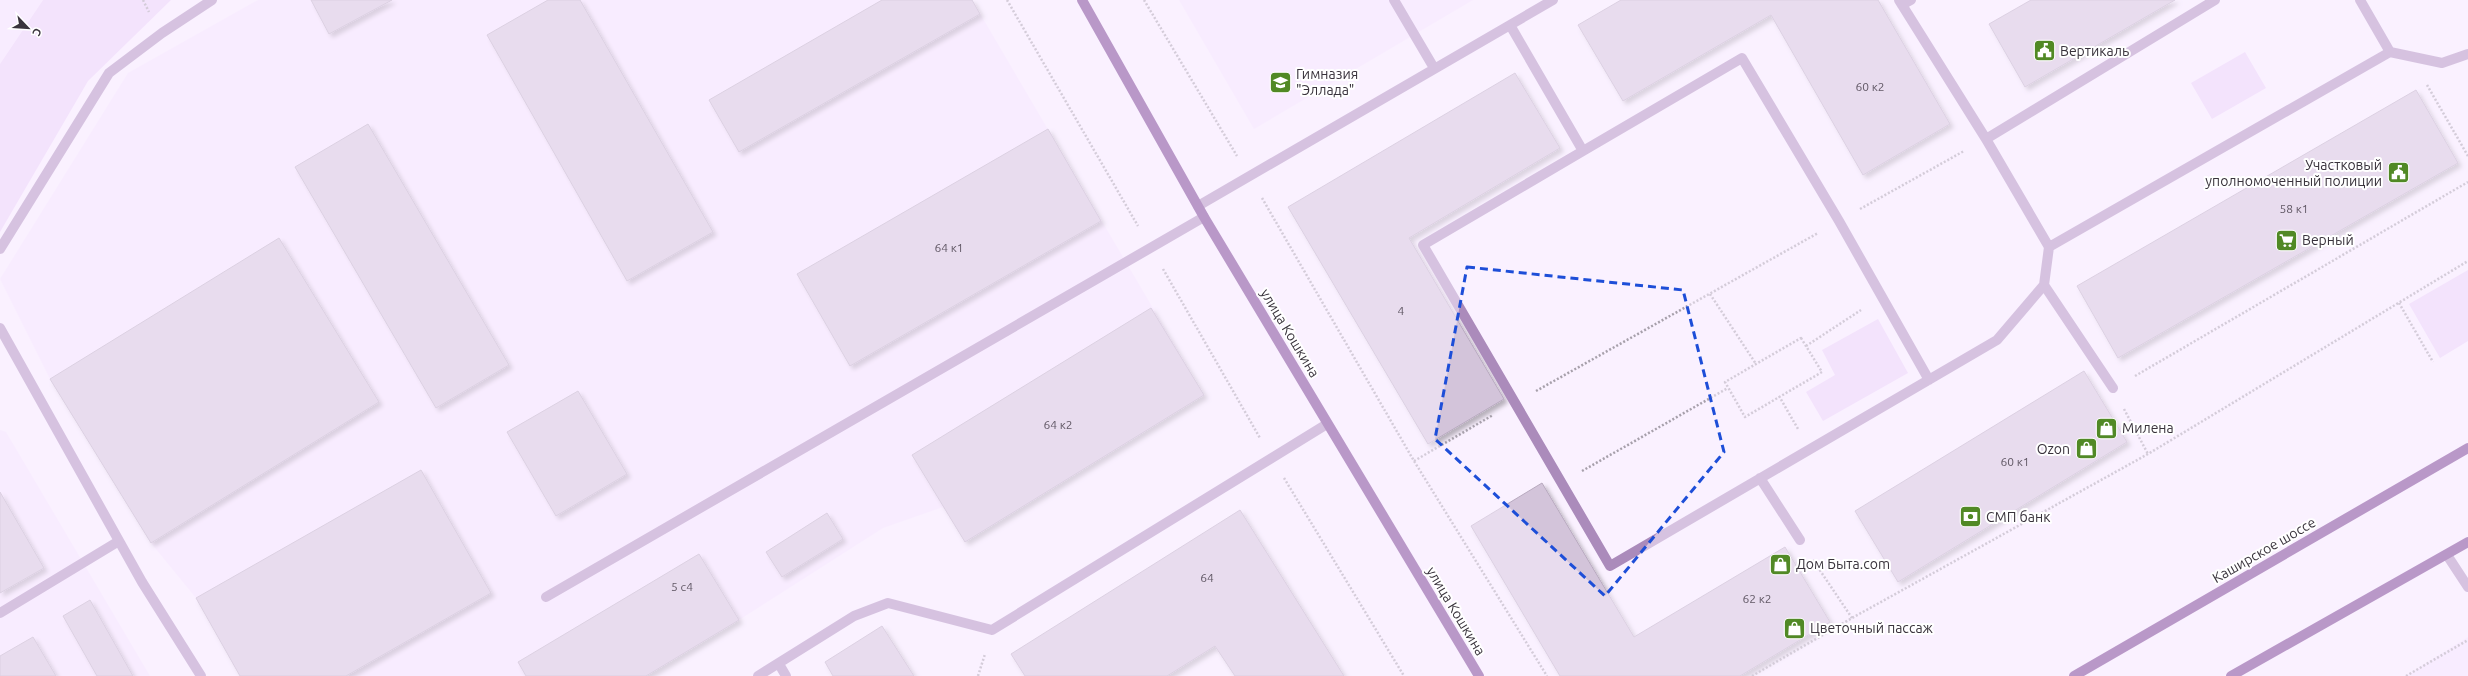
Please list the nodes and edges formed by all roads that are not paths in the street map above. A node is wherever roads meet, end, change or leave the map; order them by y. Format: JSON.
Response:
{"nodes":[{"id":1,"x":212,"y":0,"type":"edge"},
{"id":2,"x":1082,"y":0,"type":"edge"},
{"id":3,"x":1394,"y":0,"type":"edge"},
{"id":4,"x":1554,"y":0,"type":"edge"},
{"id":5,"x":1911,"y":0,"type":"edge"},
{"id":6,"x":2215,"y":0,"type":"edge"},
{"id":7,"x":2360,"y":0,"type":"edge"},
{"id":8,"x":1900,"y":3,"type":"edge"},
{"id":9,"x":1510,"y":25,"type":"junction"},
{"id":10,"x":2390,"y":52,"type":"junction"},
{"id":11,"x":2468,"y":54,"type":"edge"},
{"id":12,"x":1434,"y":68,"type":"junction"},
{"id":13,"x":1986,"y":139,"type":"junction"},
{"id":14,"x":1583,"y":151,"type":"junction"},
{"id":15,"x":1198,"y":206,"type":"junction"},
{"id":16,"x":1204,"y":217,"type":"junction"},
{"id":17,"x":2049,"y":246,"type":"junction"},
{"id":18,"x":0,"y":249,"type":"edge"},
{"id":19,"x":2044,"y":285,"type":"junction"},
{"id":20,"x":0,"y":328,"type":"edge"},
{"id":21,"x":1929,"y":380,"type":"junction"},
{"id":22,"x":2113,"y":388,"type":"road end"},
{"id":23,"x":1327,"y":424,"type":"junction"},
{"id":24,"x":2468,"y":448,"type":"edge"},
{"id":25,"x":1760,"y":478,"type":"junction"},
{"id":26,"x":119,"y":540,"type":"junction"},
{"id":27,"x":1800,"y":540,"type":"road end"},
{"id":28,"x":2468,"y":542,"type":"edge"},
{"id":29,"x":2447,"y":555,"type":"junction"},
{"id":30,"x":2468,"y":587,"type":"edge"},
{"id":31,"x":546,"y":598,"type":"dead end"},
{"id":32,"x":0,"y":613,"type":"edge"},
{"id":33,"x":779,"y":664,"type":"junction"},
{"id":34,"x":201,"y":676,"type":"edge"},
{"id":35,"x":758,"y":676,"type":"edge"},
{"id":36,"x":786,"y":676,"type":"edge"},
{"id":37,"x":1479,"y":676,"type":"edge"},
{"id":38,"x":2074,"y":676,"type":"edge"},
{"id":39,"x":2231,"y":676,"type":"edge"}],
"edges":[{"from":1,"to":18,"type":"lane"},
{"from":2,"to":15,"type":"main road","name":"улица Кошкина"},
{"from":3,"to":12,"type":"lane"},
{"from":4,"to":9,"type":"lane"},
{"from":5,"to":8,"type":"lane"},
{"from":6,"to":13,"type":"lane"},
{"from":7,"to":10,"type":"lane"},
{"from":8,"to":13,"type":"lane"},
{"from":9,"to":12,"type":"lane"},
{"from":9,"to":14,"type":"lane"},
{"from":10,"to":11,"type":"lane"},
{"from":10,"to":17,"type":"lane"},
{"from":12,"to":15,"type":"lane"},
{"from":13,"to":17,"type":"lane"},
{"from":14,"to":21,"type":"lane"},
{"from":14,"to":25,"type":"lane"},
{"from":15,"to":16,"type":"main road","name":"улица Кошкина"},
{"from":16,"to":23,"type":"main road","name":"улица Кошкина"},
{"from":16,"to":31,"type":"lane"},
{"from":17,"to":19,"type":"lane"},
{"from":19,"to":21,"type":"lane"},
{"from":19,"to":22,"type":"lane"},
{"from":20,"to":26,"type":"lane"},
{"from":21,"to":25,"type":"lane"},
{"from":23,"to":33,"type":"lane"},
{"from":23,"to":37,"type":"main road","name":"улица Кошкина"},
{"from":24,"to":38,"type":"main road","name":"Каширское шоссе"},
{"from":25,"to":27,"type":"lane"},
{"from":26,"to":32,"type":"lane"},
{"from":26,"to":34,"type":"lane"},
{"from":28,"to":29,"type":"main road"},
{"from":29,"to":30,"type":"lane"},
{"from":29,"to":39,"type":"main road"},
{"from":33,"to":35,"type":"lane"},
{"from":33,"to":36,"type":"lane"}]}
